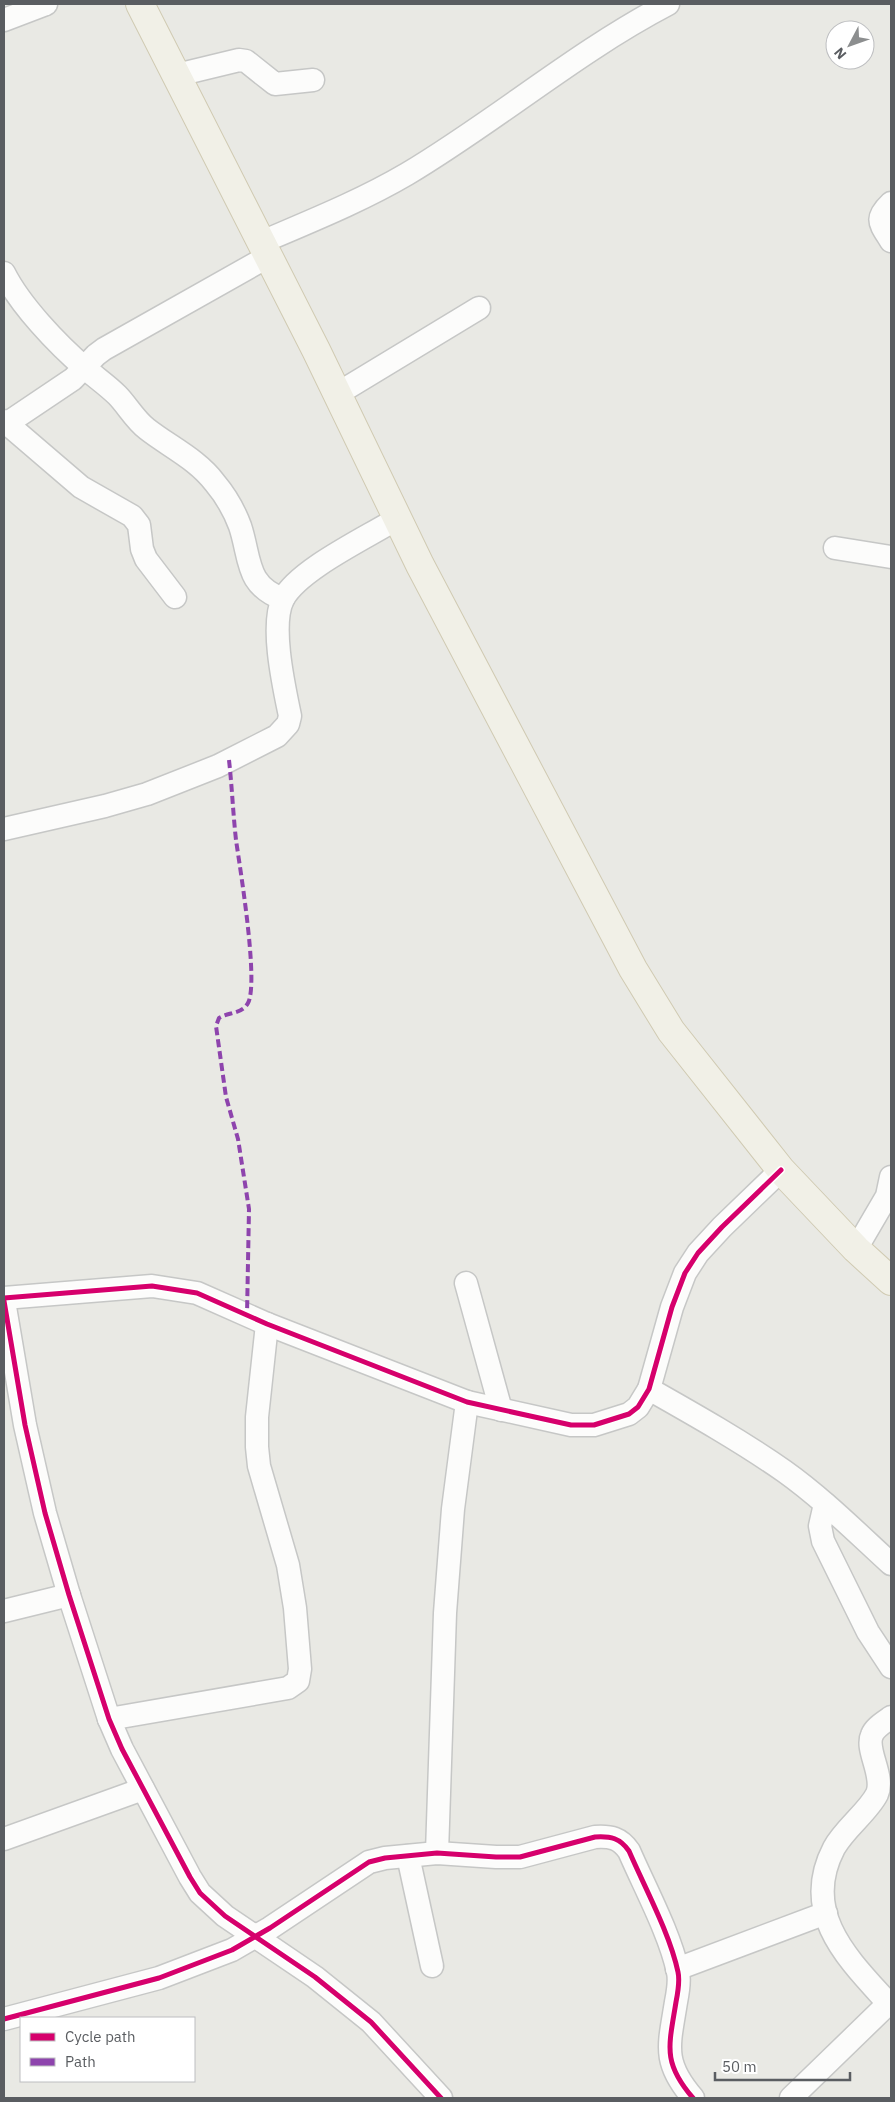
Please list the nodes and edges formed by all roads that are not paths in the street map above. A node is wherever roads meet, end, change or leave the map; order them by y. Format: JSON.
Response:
{"nodes":[{"id":1,"x":46,"y":4,"type":"edge"},
{"id":2,"x":140,"y":4,"type":"edge"},
{"id":3,"x":668,"y":4,"type":"edge"},
{"id":4,"x":4,"y":20,"type":"edge"},
{"id":5,"x":177,"y":75,"type":"junction"},
{"id":6,"x":313,"y":80,"type":"dead end"},
{"id":7,"x":891,"y":203,"type":"edge"},
{"id":8,"x":891,"y":241,"type":"edge"},
{"id":9,"x":266,"y":249,"type":"junction"},
{"id":10,"x":4,"y":273,"type":"edge"},
{"id":11,"x":479,"y":308,"type":"dead end"},
{"id":12,"x":84,"y":368,"type":"junction"},
{"id":13,"x":338,"y":394,"type":"junction"},
{"id":14,"x":5,"y":422,"type":"edge"},
{"id":15,"x":401,"y":525,"type":"junction"},
{"id":16,"x":835,"y":548,"type":"dead end"},
{"id":17,"x":891,"y":557,"type":"edge"},
{"id":18,"x":175,"y":597,"type":"dead end"},
{"id":19,"x":283,"y":599,"type":"junction"},
{"id":20,"x":4,"y":829,"type":"edge"},
{"id":21,"x":781,"y":1170,"type":"junction"},
{"id":22,"x":891,"y":1177,"type":"edge"},
{"id":23,"x":856,"y":1249,"type":"junction"},
{"id":24,"x":891,"y":1281,"type":"edge"},
{"id":25,"x":466,"y":1283,"type":"dead end"},
{"id":26,"x":4,"y":1299,"type":"edge"},
{"id":27,"x":267,"y":1324,"type":"junction"},
{"id":28,"x":650,"y":1389,"type":"junction"},
{"id":29,"x":467,"y":1402,"type":"junction"},
{"id":30,"x":501,"y":1410,"type":"junction"},
{"id":31,"x":825,"y":1504,"type":"junction"},
{"id":32,"x":891,"y":1564,"type":"edge"},
{"id":33,"x":69,"y":1595,"type":"junction"},
{"id":34,"x":4,"y":1611,"type":"edge"},
{"id":35,"x":891,"y":1667,"type":"edge"},
{"id":36,"x":891,"y":1717,"type":"edge"},
{"id":37,"x":109,"y":1719,"type":"junction"},
{"id":38,"x":143,"y":1788,"type":"junction"},
{"id":39,"x":4,"y":1839,"type":"edge"},
{"id":40,"x":437,"y":1853,"type":"junction"},
{"id":41,"x":408,"y":1856,"type":"junction"},
{"id":42,"x":826,"y":1913,"type":"junction"},
{"id":43,"x":256,"y":1936,"type":"junction"},
{"id":44,"x":432,"y":1966,"type":"dead end"},
{"id":45,"x":677,"y":1969,"type":"junction"},
{"id":46,"x":890,"y":2002,"type":"edge"},
{"id":47,"x":4,"y":2019,"type":"edge"},
{"id":48,"x":440,"y":2098,"type":"edge"},
{"id":49,"x":693,"y":2098,"type":"edge"},
{"id":50,"x":791,"y":2098,"type":"edge"}],
"edges":[{"from":1,"to":4,"type":"street"},
{"from":2,"to":5,"type":"main road"},
{"from":3,"to":9,"type":"street"},
{"from":5,"to":6,"type":"street"},
{"from":5,"to":9,"type":"main road"},
{"from":7,"to":8,"type":"street"},
{"from":9,"to":12,"type":"street"},
{"from":9,"to":13,"type":"main road"},
{"from":10,"to":12,"type":"street"},
{"from":11,"to":13,"type":"street"},
{"from":12,"to":14,"type":"street"},
{"from":12,"to":19,"type":"street"},
{"from":13,"to":15,"type":"main road"},
{"from":14,"to":18,"type":"street"},
{"from":15,"to":19,"type":"street"},
{"from":15,"to":21,"type":"main road"},
{"from":16,"to":17,"type":"street"},
{"from":19,"to":20,"type":"street"},
{"from":21,"to":23,"type":"main road"},
{"from":21,"to":28,"type":"street"},
{"from":22,"to":23,"type":"street"},
{"from":23,"to":24,"type":"main road"},
{"from":25,"to":30,"type":"street"},
{"from":26,"to":27,"type":"street"},
{"from":26,"to":33,"type":"street"},
{"from":27,"to":29,"type":"street"},
{"from":27,"to":37,"type":"street"},
{"from":28,"to":30,"type":"street"},
{"from":28,"to":31,"type":"street"},
{"from":29,"to":30,"type":"street"},
{"from":29,"to":40,"type":"street"},
{"from":31,"to":32,"type":"street"},
{"from":31,"to":35,"type":"street"},
{"from":33,"to":34,"type":"street"},
{"from":33,"to":37,"type":"street"},
{"from":36,"to":42,"type":"street"},
{"from":37,"to":38,"type":"street"},
{"from":38,"to":39,"type":"street"},
{"from":38,"to":43,"type":"street"},
{"from":40,"to":41,"type":"street"},
{"from":40,"to":45,"type":"street"},
{"from":41,"to":43,"type":"street"},
{"from":41,"to":44,"type":"street"},
{"from":42,"to":45,"type":"street"},
{"from":42,"to":46,"type":"street"},
{"from":43,"to":47,"type":"street"},
{"from":43,"to":48,"type":"street"},
{"from":45,"to":49,"type":"street"},
{"from":46,"to":50,"type":"street"}]}
